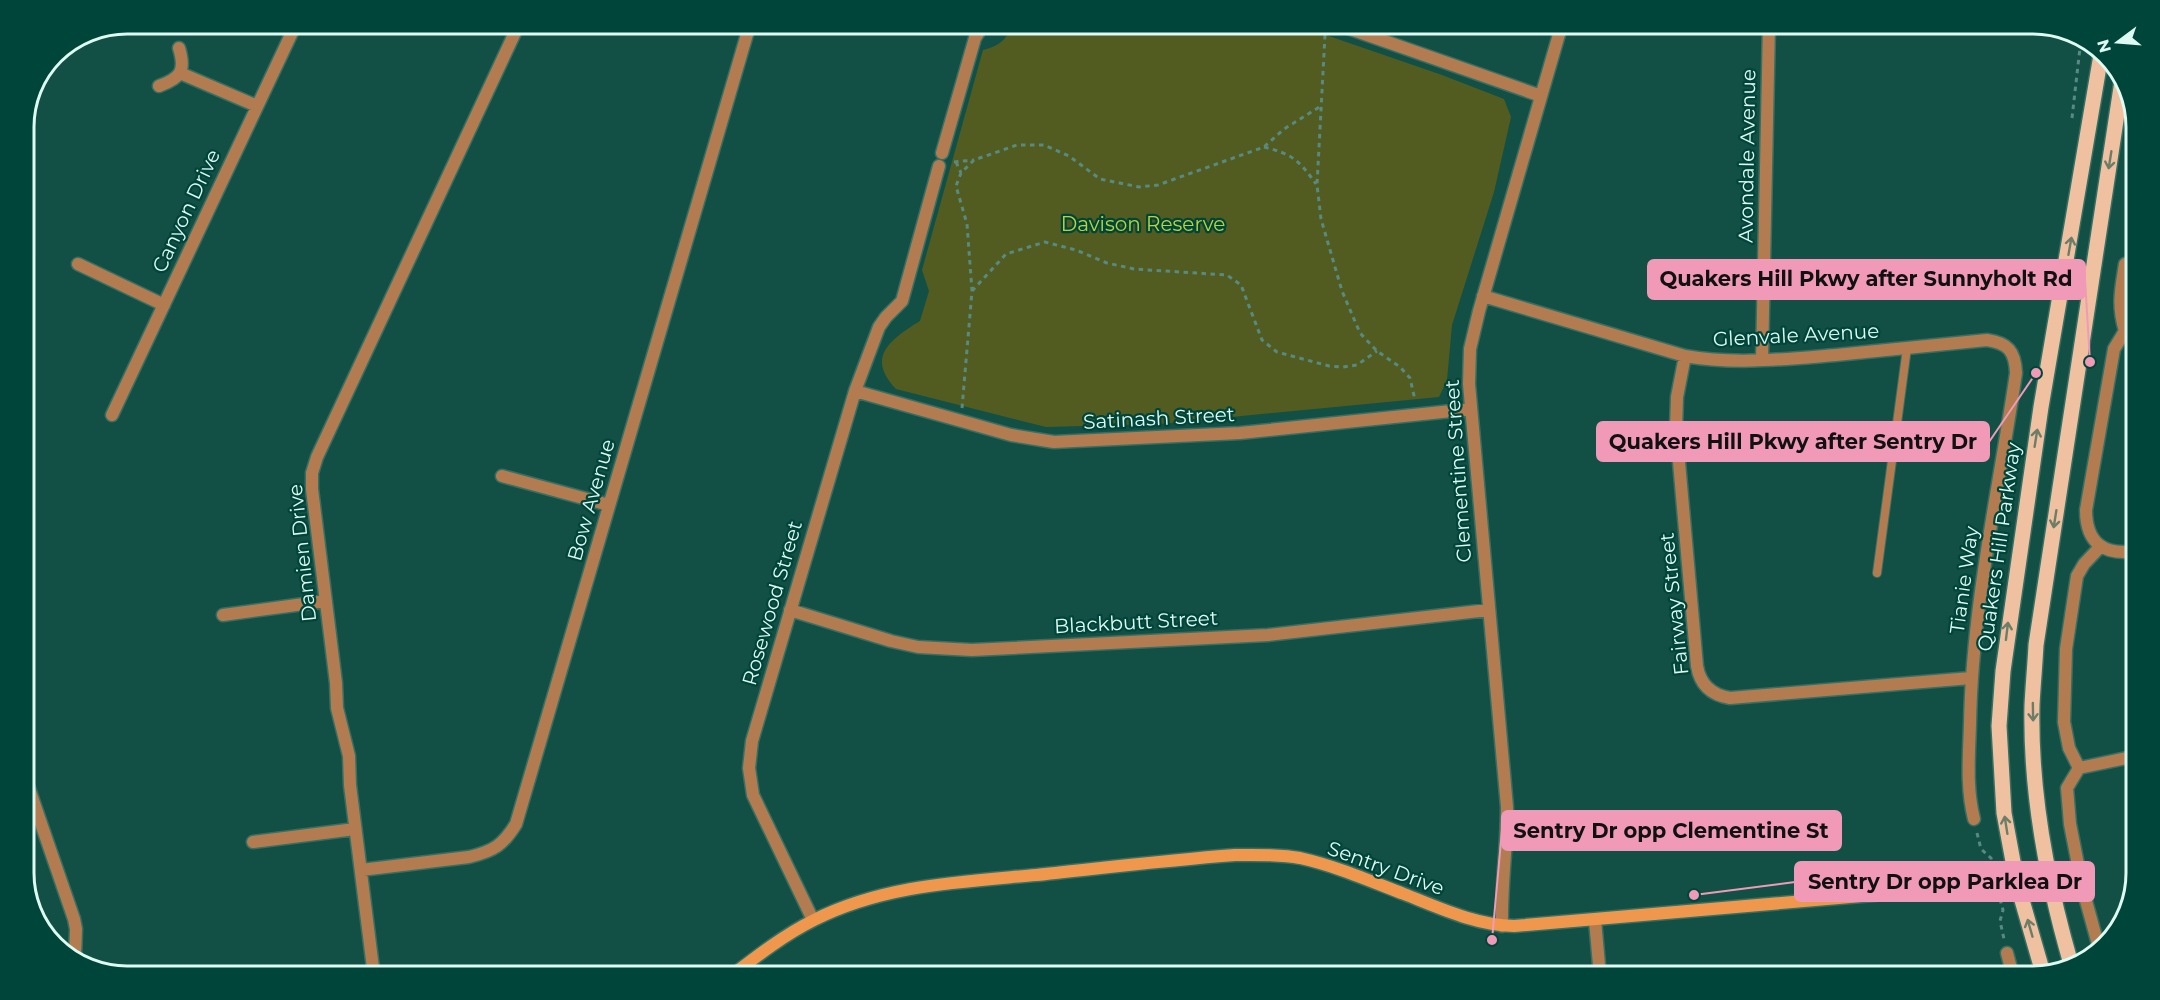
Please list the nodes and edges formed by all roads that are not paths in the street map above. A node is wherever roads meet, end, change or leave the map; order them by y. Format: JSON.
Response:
{"nodes":[{"id":1,"x":291,"y":35,"type":"edge"},
{"id":2,"x":514,"y":35,"type":"edge"},
{"id":3,"x":747,"y":35,"type":"edge"},
{"id":4,"x":977,"y":35,"type":"edge"},
{"id":5,"x":1353,"y":35,"type":"edge"},
{"id":6,"x":1559,"y":35,"type":"edge"},
{"id":7,"x":1769,"y":35,"type":"edge"},
{"id":8,"x":179,"y":48,"type":"dead end"},
{"id":9,"x":2097,"y":72,"type":"edge"},
{"id":10,"x":180,"y":73,"type":"junction"},
{"id":11,"x":159,"y":86,"type":"dead end"},
{"id":12,"x":2120,"y":95,"type":"edge"},
{"id":13,"x":1541,"y":96,"type":"junction"},
{"id":14,"x":257,"y":106,"type":"junction"},
{"id":15,"x":78,"y":264,"type":"dead end"},
{"id":16,"x":2125,"y":264,"type":"dead end"},
{"id":17,"x":1484,"y":296,"type":"junction"},
{"id":18,"x":164,"y":305,"type":"junction"},
{"id":19,"x":2125,"y":322,"type":"edge"},
{"id":20,"x":2125,"y":336,"type":"edge"},
{"id":21,"x":1907,"y":348,"type":"junction"},
{"id":22,"x":2010,"y":348,"type":"joint"},
{"id":23,"x":1685,"y":356,"type":"junction"},
{"id":24,"x":1762,"y":360,"type":"junction"},
{"id":25,"x":855,"y":391,"type":"junction"},
{"id":26,"x":1471,"y":409,"type":"junction"},
{"id":27,"x":112,"y":415,"type":"dead end"},
{"id":28,"x":502,"y":476,"type":"dead end"},
{"id":29,"x":609,"y":505,"type":"junction"},
{"id":30,"x":2100,"y":547,"type":"junction"},
{"id":31,"x":2126,"y":552,"type":"edge"},
{"id":32,"x":1877,"y":573,"type":"dead end"},
{"id":33,"x":326,"y":601,"type":"junction"},
{"id":34,"x":790,"y":610,"type":"junction"},
{"id":35,"x":1488,"y":610,"type":"junction"},
{"id":36,"x":223,"y":615,"type":"dead end"},
{"id":37,"x":1971,"y":678,"type":"junction"},
{"id":38,"x":2126,"y":758,"type":"edge"},
{"id":39,"x":2079,"y":768,"type":"junction"},
{"id":40,"x":35,"y":806,"type":"edge"},
{"id":41,"x":1974,"y":819,"type":"dead end"},
{"id":42,"x":356,"y":829,"type":"junction"},
{"id":43,"x":253,"y":842,"type":"dead end"},
{"id":44,"x":361,"y":870,"type":"junction"},
{"id":45,"x":2049,"y":880,"type":"junction"},
{"id":46,"x":2017,"y":883,"type":"junction"},
{"id":47,"x":813,"y":920,"type":"junction"},
{"id":48,"x":1595,"y":920,"type":"junction"},
{"id":49,"x":1502,"y":926,"type":"junction"},
{"id":50,"x":2097,"y":939,"type":"edge"},
{"id":51,"x":75,"y":949,"type":"edge"},
{"id":52,"x":2007,"y":953,"type":"dead end"},
{"id":53,"x":2069,"y":958,"type":"edge"},
{"id":54,"x":373,"y":965,"type":"edge"},
{"id":55,"x":745,"y":965,"type":"edge"},
{"id":56,"x":1599,"y":965,"type":"edge"},
{"id":57,"x":2010,"y":965,"type":"edge"},
{"id":58,"x":2041,"y":965,"type":"edge"}],
"edges":[{"from":1,"to":14,"type":"street","name":"Canyon Drive"},
{"from":2,"to":33,"type":"street","name":"Damien Drive"},
{"from":3,"to":29,"type":"street","name":"Bow Avenue"},
{"from":4,"to":25,"type":"street","name":"Rosewood Street"},
{"from":5,"to":13,"type":"street"},
{"from":6,"to":13,"type":"street","name":"Clementine Street"},
{"from":7,"to":24,"type":"street","name":"Avondale Avenue"},
{"from":8,"to":10,"type":"street"},
{"from":46,"to":9,"type":"main road","name":"Quakers Hill Parkway","one_way":true},
{"from":10,"to":11,"type":"street"},
{"from":10,"to":14,"type":"street"},
{"from":12,"to":45,"type":"main road","one_way":true},
{"from":13,"to":17,"type":"street","name":"Clementine Street"},
{"from":14,"to":18,"type":"street","name":"Canyon Drive"},
{"from":15,"to":18,"type":"street"},
{"from":16,"to":19,"type":"street"},
{"from":17,"to":23,"type":"street","name":"Glenvale Avenue"},
{"from":17,"to":26,"type":"street","name":"Clementine Street"},
{"from":18,"to":27,"type":"street","name":"Canyon Drive"},
{"from":20,"to":30,"type":"street"},
{"from":21,"to":22,"type":"street","name":"Glenvale Avenue"},
{"from":21,"to":24,"type":"street","name":"Glenvale Avenue"},
{"from":21,"to":32,"type":"lane"},
{"from":22,"to":37,"type":"street","name":"Tianie Way"},
{"from":23,"to":24,"type":"street","name":"Glenvale Avenue"},
{"from":23,"to":37,"type":"street","name":"Fairway Street"},
{"from":25,"to":26,"type":"street","name":"Satinash Street"},
{"from":25,"to":34,"type":"street","name":"Rosewood Street"},
{"from":26,"to":35,"type":"street","name":"Clementine Street"},
{"from":28,"to":29,"type":"street"},
{"from":29,"to":44,"type":"street","name":"Bow Avenue"},
{"from":30,"to":31,"type":"street"},
{"from":30,"to":39,"type":"street"},
{"from":33,"to":36,"type":"street"},
{"from":33,"to":42,"type":"street","name":"Damien Drive"},
{"from":34,"to":35,"type":"street","name":"Blackbutt Street"},
{"from":34,"to":47,"type":"street","name":"Rosewood Street"},
{"from":35,"to":49,"type":"street","name":"Clementine Street"},
{"from":37,"to":41,"type":"street","name":"Tianie Way"},
{"from":38,"to":39,"type":"street"},
{"from":39,"to":50,"type":"street"},
{"from":40,"to":51,"type":"street"},
{"from":42,"to":43,"type":"street"},
{"from":42,"to":44,"type":"street","name":"Damien Drive"},
{"from":44,"to":54,"type":"street","name":"Damien Drive"},
{"from":45,"to":46,"type":"street","name":"Sentry Drive"},
{"from":45,"to":53,"type":"main road"},
{"from":46,"to":48,"type":"street","name":"Sentry Drive"},
{"from":58,"to":46,"type":"main road","name":"Quakers Hill Parkway","one_way":true},
{"from":47,"to":49,"type":"street","name":"Sentry Drive"},
{"from":47,"to":55,"type":"street","name":"Sentry Drive"},
{"from":48,"to":49,"type":"street","name":"Sentry Drive"},
{"from":48,"to":56,"type":"street"},
{"from":52,"to":57,"type":"street"}]}
